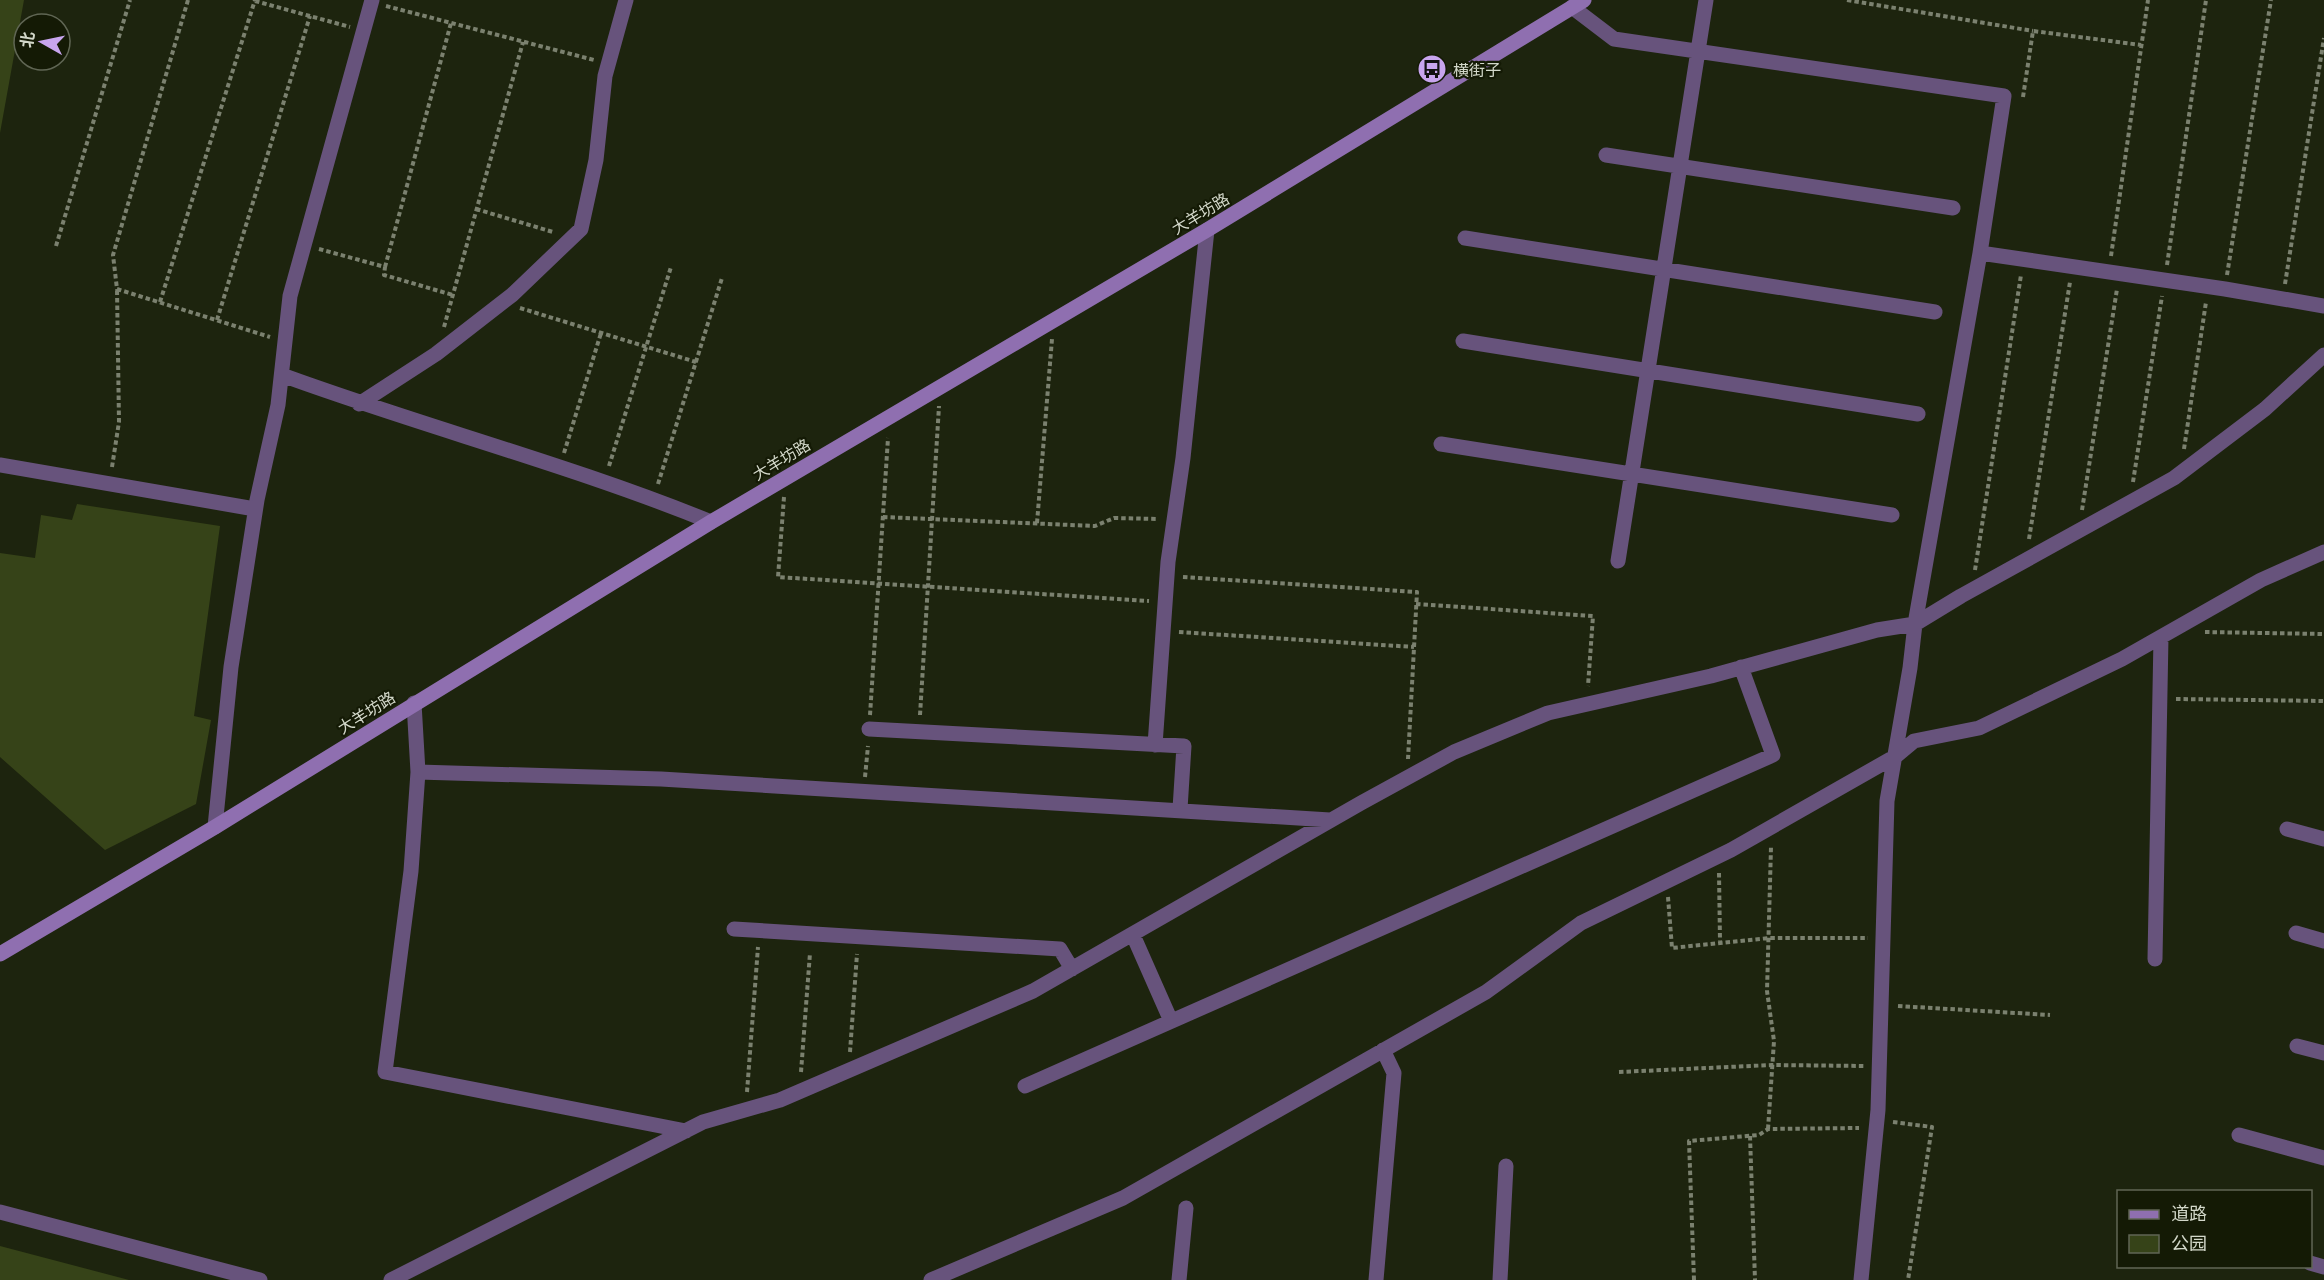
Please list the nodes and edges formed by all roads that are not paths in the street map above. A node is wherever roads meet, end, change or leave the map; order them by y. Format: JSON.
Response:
{"nodes":[{"id":1,"x":626,"y":0,"type":"edge"},
{"id":2,"x":1706,"y":0,"type":"edge"},
{"id":3,"x":371,"y":1,"type":"edge"},
{"id":4,"x":1578,"y":4,"type":"edge"},
{"id":5,"x":1697,"y":52,"type":"junction"},
{"id":6,"x":1606,"y":155,"type":"dead end"},
{"id":7,"x":1679,"y":166,"type":"junction"},
{"id":8,"x":1953,"y":208,"type":"dead end"},
{"id":9,"x":1207,"y":230,"type":"junction"},
{"id":10,"x":1465,"y":238,"type":"dead end"},
{"id":11,"x":1980,"y":254,"type":"junction"},
{"id":12,"x":1663,"y":269,"type":"junction"},
{"id":13,"x":2324,"y":306,"type":"edge"},
{"id":14,"x":1935,"y":312,"type":"dead end"},
{"id":15,"x":1463,"y":341,"type":"dead end"},
{"id":16,"x":2324,"y":355,"type":"edge"},
{"id":17,"x":1647,"y":370,"type":"junction"},
{"id":18,"x":282,"y":375,"type":"junction"},
{"id":19,"x":359,"y":404,"type":"junction"},
{"id":20,"x":1918,"y":414,"type":"dead end"},
{"id":21,"x":1441,"y":444,"type":"dead end"},
{"id":22,"x":0,"y":465,"type":"edge"},
{"id":23,"x":1631,"y":474,"type":"junction"},
{"id":24,"x":255,"y":509,"type":"junction"},
{"id":25,"x":1892,"y":515,"type":"dead end"},
{"id":26,"x":711,"y":522,"type":"junction"},
{"id":27,"x":2324,"y":552,"type":"edge"},
{"id":28,"x":1618,"y":561,"type":"dead end"},
{"id":29,"x":1915,"y":624,"type":"junction"},
{"id":30,"x":2166,"y":634,"type":"junction"},
{"id":31,"x":1740,"y":667,"type":"junction"},
{"id":32,"x":414,"y":703,"type":"junction"},
{"id":33,"x":869,"y":729,"type":"road end"},
{"id":34,"x":1155,"y":745,"type":"junction"},
{"id":35,"x":1896,"y":756,"type":"junction"},
{"id":36,"x":418,"y":772,"type":"junction"},
{"id":37,"x":1180,"y":809,"type":"junction"},
{"id":38,"x":1330,"y":820,"type":"junction"},
{"id":39,"x":215,"y":827,"type":"junction"},
{"id":40,"x":2287,"y":829,"type":"dead end"},
{"id":41,"x":2324,"y":839,"type":"edge"},
{"id":42,"x":734,"y":929,"type":"dead end"},
{"id":43,"x":2296,"y":933,"type":"dead end"},
{"id":44,"x":1133,"y":935,"type":"junction"},
{"id":45,"x":2324,"y":941,"type":"edge"},
{"id":46,"x":0,"y":954,"type":"edge"},
{"id":47,"x":2155,"y":959,"type":"dead end"},
{"id":48,"x":1072,"y":969,"type":"junction"},
{"id":49,"x":1171,"y":1021,"type":"junction"},
{"id":50,"x":2297,"y":1046,"type":"dead end"},
{"id":51,"x":1383,"y":1050,"type":"junction"},
{"id":52,"x":2324,"y":1053,"type":"edge"},
{"id":53,"x":1025,"y":1086,"type":"dead end"},
{"id":54,"x":686,"y":1131,"type":"junction"},
{"id":55,"x":2239,"y":1135,"type":"dead end"},
{"id":56,"x":2324,"y":1158,"type":"edge"},
{"id":57,"x":1506,"y":1166,"type":"dead end"},
{"id":58,"x":1186,"y":1208,"type":"dead end"},
{"id":59,"x":0,"y":1212,"type":"edge"},
{"id":60,"x":261,"y":1280,"type":"edge"},
{"id":61,"x":391,"y":1280,"type":"edge"},
{"id":62,"x":931,"y":1280,"type":"edge"},
{"id":63,"x":1179,"y":1280,"type":"edge"},
{"id":64,"x":1376,"y":1280,"type":"edge"},
{"id":65,"x":1500,"y":1280,"type":"edge"},
{"id":66,"x":1861,"y":1280,"type":"edge"}],
"edges":[{"from":1,"to":19,"type":"street"},
{"from":2,"to":5,"type":"street"},
{"from":3,"to":18,"type":"street"},
{"from":4,"to":5,"type":"street"},
{"from":4,"to":9,"type":"main road","name":"大羊坊路"},
{"from":5,"to":7,"type":"street"},
{"from":5,"to":11,"type":"street"},
{"from":6,"to":7,"type":"street"},
{"from":7,"to":8,"type":"street"},
{"from":7,"to":12,"type":"street"},
{"from":9,"to":26,"type":"main road","name":"大羊坊路"},
{"from":9,"to":34,"type":"street"},
{"from":10,"to":12,"type":"street"},
{"from":11,"to":13,"type":"street"},
{"from":11,"to":29,"type":"street"},
{"from":12,"to":14,"type":"street"},
{"from":12,"to":17,"type":"street"},
{"from":15,"to":17,"type":"street"},
{"from":16,"to":29,"type":"street"},
{"from":17,"to":20,"type":"street"},
{"from":17,"to":23,"type":"street"},
{"from":18,"to":19,"type":"street"},
{"from":18,"to":24,"type":"street"},
{"from":19,"to":26,"type":"street"},
{"from":21,"to":23,"type":"street"},
{"from":22,"to":24,"type":"street"},
{"from":23,"to":25,"type":"street"},
{"from":23,"to":28,"type":"street"},
{"from":24,"to":39,"type":"street"},
{"from":26,"to":32,"type":"main road","name":"大羊坊路"},
{"from":27,"to":30,"type":"street"},
{"from":29,"to":31,"type":"street"},
{"from":29,"to":35,"type":"street"},
{"from":30,"to":35,"type":"street"},
{"from":30,"to":47,"type":"street"},
{"from":31,"to":38,"type":"street"},
{"from":31,"to":49,"type":"street"},
{"from":32,"to":36,"type":"street"},
{"from":32,"to":39,"type":"main road","name":"大羊坊路"},
{"from":33,"to":34,"type":"street"},
{"from":34,"to":37,"type":"street"},
{"from":35,"to":51,"type":"street"},
{"from":35,"to":66,"type":"street"},
{"from":36,"to":37,"type":"street"},
{"from":36,"to":54,"type":"street"},
{"from":37,"to":38,"type":"street"},
{"from":38,"to":44,"type":"street"},
{"from":39,"to":46,"type":"main road","name":"大羊坊路"},
{"from":40,"to":41,"type":"street"},
{"from":42,"to":48,"type":"street"},
{"from":43,"to":45,"type":"street"},
{"from":44,"to":48,"type":"street"},
{"from":44,"to":49,"type":"street"},
{"from":48,"to":54,"type":"street"},
{"from":49,"to":53,"type":"street"},
{"from":50,"to":52,"type":"street"},
{"from":51,"to":62,"type":"street"},
{"from":51,"to":64,"type":"street"},
{"from":54,"to":61,"type":"street"},
{"from":55,"to":56,"type":"street"},
{"from":57,"to":65,"type":"street"},
{"from":58,"to":63,"type":"street"},
{"from":59,"to":60,"type":"street"}]}
